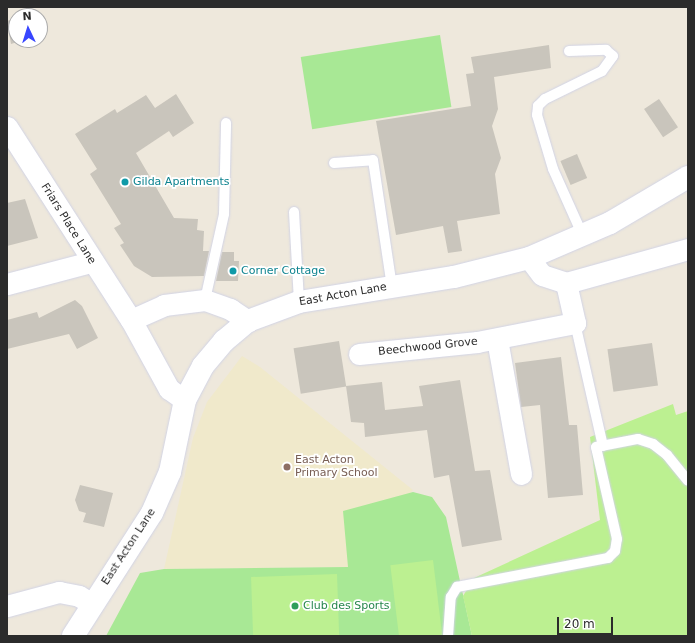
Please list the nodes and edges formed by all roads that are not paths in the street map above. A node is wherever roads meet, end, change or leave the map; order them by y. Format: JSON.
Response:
{"nodes":[{"id":1,"x":569,"y":51,"type":"dead end"},
{"id":2,"x":226,"y":123,"type":"dead end"},
{"id":3,"x":7,"y":127,"type":"edge"},
{"id":4,"x":334,"y":163,"type":"dead end"},
{"id":5,"x":688,"y":177,"type":"edge"},
{"id":6,"x":294,"y":212,"type":"dead end"},
{"id":7,"x":583,"y":236,"type":"junction"},
{"id":8,"x":688,"y":249,"type":"edge"},
{"id":9,"x":529,"y":258,"type":"junction"},
{"id":10,"x":91,"y":262,"type":"junction"},
{"id":11,"x":566,"y":283,"type":"junction"},
{"id":12,"x":7,"y":284,"type":"edge"},
{"id":13,"x":392,"y":287,"type":"junction"},
{"id":14,"x":205,"y":300,"type":"junction"},
{"id":15,"x":300,"y":302,"type":"junction"},
{"id":16,"x":131,"y":320,"type":"junction"},
{"id":17,"x":248,"y":322,"type":"junction"},
{"id":18,"x":575,"y":323,"type":"junction"},
{"id":19,"x":497,"y":339,"type":"junction"},
{"id":20,"x":359,"y":354,"type":"dead end"},
{"id":21,"x":185,"y":400,"type":"junction"},
{"id":22,"x":603,"y":446,"type":"junction"},
{"id":23,"x":521,"y":474,"type":"dead end"},
{"id":24,"x":688,"y":481,"type":"edge"},
{"id":25,"x":92,"y":604,"type":"junction"},
{"id":26,"x":7,"y":606,"type":"edge"},
{"id":27,"x":73,"y":636,"type":"edge"},
{"id":28,"x":448,"y":636,"type":"edge"}],
"edges":[{"from":1,"to":7,"type":"lane"},
{"from":2,"to":14,"type":"lane"},
{"from":3,"to":10,"type":"street","name":"Friars Place Lane"},
{"from":4,"to":13,"type":"lane"},
{"from":5,"to":7,"type":"street","name":"East Acton Lane"},
{"from":6,"to":15,"type":"lane"},
{"from":7,"to":9,"type":"street","name":"East Acton Lane"},
{"from":8,"to":11,"type":"street"},
{"from":9,"to":11,"type":"street"},
{"from":9,"to":13,"type":"street","name":"East Acton Lane"},
{"from":10,"to":12,"type":"street"},
{"from":10,"to":16,"type":"street","name":"Friars Place Lane"},
{"from":11,"to":18,"type":"street"},
{"from":13,"to":15,"type":"street","name":"East Acton Lane"},
{"from":14,"to":16,"type":"street"},
{"from":14,"to":17,"type":"street"},
{"from":15,"to":17,"type":"street","name":"East Acton Lane"},
{"from":16,"to":21,"type":"street","name":"Friars Place Lane"},
{"from":17,"to":21,"type":"street","name":"East Acton Lane"},
{"from":18,"to":19,"type":"street","name":"Beechwood Grove"},
{"from":18,"to":22,"type":"lane"},
{"from":19,"to":20,"type":"street","name":"Beechwood Grove"},
{"from":19,"to":23,"type":"street"},
{"from":21,"to":25,"type":"street","name":"East Acton Lane"},
{"from":22,"to":24,"type":"lane"},
{"from":22,"to":28,"type":"lane"},
{"from":25,"to":26,"type":"street"},
{"from":25,"to":27,"type":"street","name":"East Acton Lane"}]}
